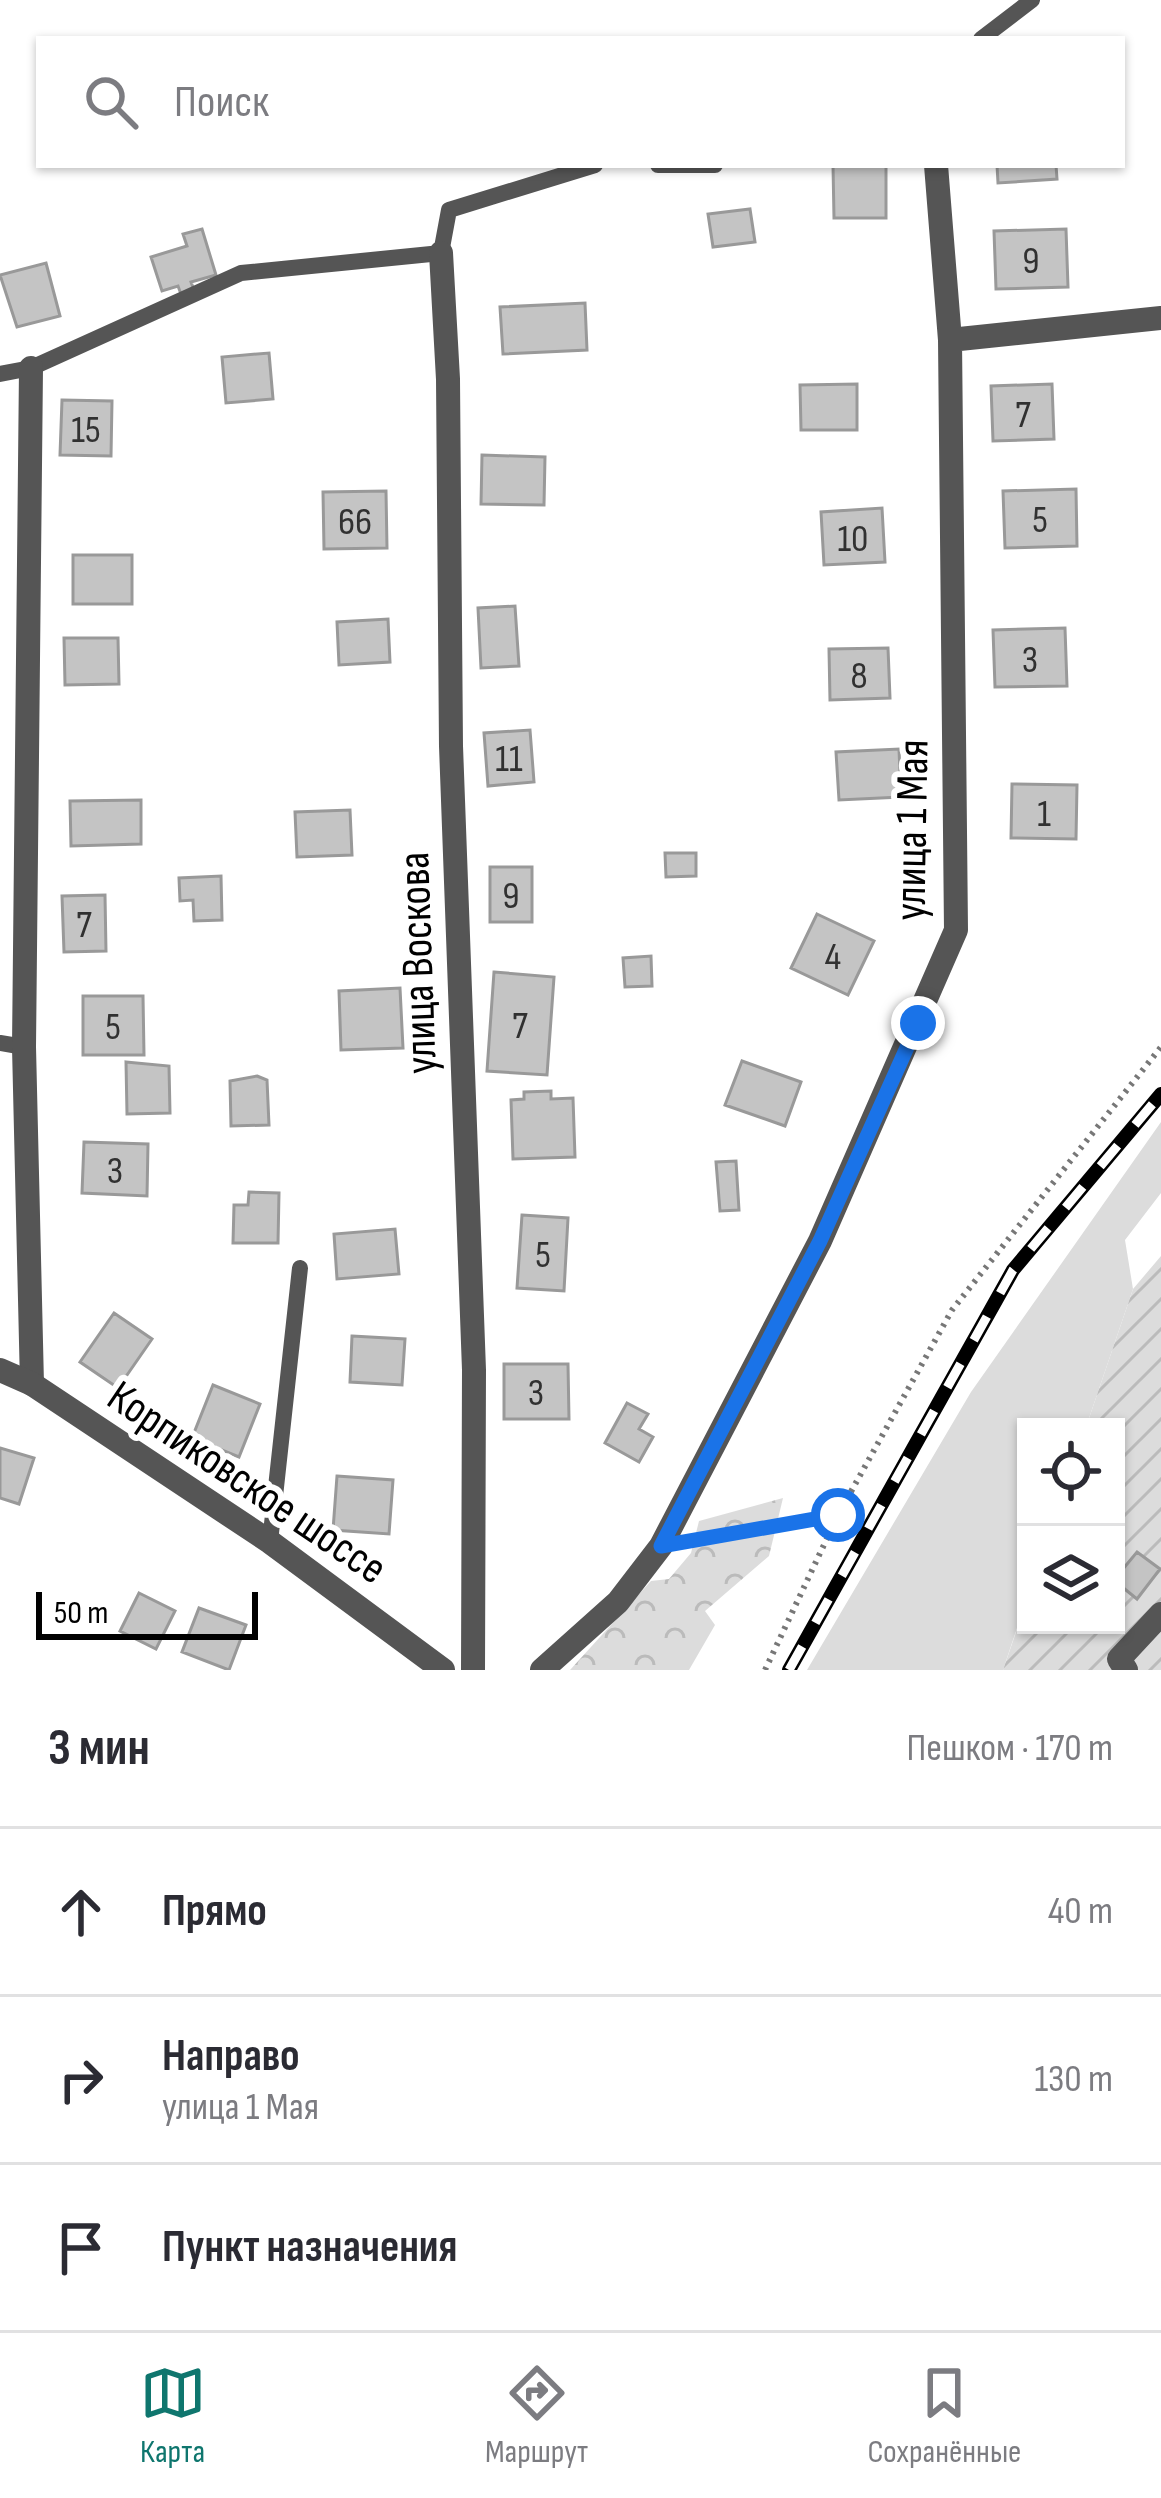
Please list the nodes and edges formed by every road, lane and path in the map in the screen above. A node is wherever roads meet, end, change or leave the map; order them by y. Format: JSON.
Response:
{"nodes":[{"id":1,"x":1032,"y":0,"type":"edge"},
{"id":2,"x":985,"y":36,"type":"edge"},
{"id":3,"x":585,"y":168,"type":"edge"},
{"id":4,"x":936,"y":168,"type":"edge"},
{"id":5,"x":441,"y":253,"type":"junction"},
{"id":6,"x":1161,"y":317,"type":"edge"},
{"id":7,"x":950,"y":340,"type":"junction"},
{"id":8,"x":31,"y":368,"type":"junction"},
{"id":9,"x":0,"y":374,"type":"edge"},
{"id":10,"x":12,"y":1045,"type":"edge"},
{"id":11,"x":1161,"y":1047,"type":"edge"},
{"id":12,"x":300,"y":1268,"type":"dead end"},
{"id":13,"x":0,"y":1370,"type":"edge"},
{"id":14,"x":32,"y":1384,"type":"junction"},
{"id":15,"x":838,"y":1515,"type":"junction"},
{"id":16,"x":270,"y":1542,"type":"junction"},
{"id":17,"x":661,"y":1546,"type":"junction"},
{"id":18,"x":1161,"y":1614,"type":"edge"},
{"id":19,"x":443,"y":1670,"type":"edge"},
{"id":20,"x":473,"y":1670,"type":"edge"},
{"id":21,"x":542,"y":1670,"type":"edge"},
{"id":22,"x":765,"y":1670,"type":"edge"},
{"id":23,"x":1126,"y":1670,"type":"edge"}],
"edges":[{"from":1,"to":2,"type":"lane"},
{"from":3,"to":5,"type":"lane"},
{"from":4,"to":7,"type":"street","name":"улица 1 Мая"},
{"from":5,"to":8,"type":"lane"},
{"from":5,"to":20,"type":"street","name":"улица Воскова"},
{"from":6,"to":7,"type":"street"},
{"from":7,"to":17,"type":"street","name":"улица 1 Мая"},
{"from":8,"to":9,"type":"lane"},
{"from":8,"to":10,"type":"street"},
{"from":10,"to":14,"type":"street"},
{"from":11,"to":15,"type":"path"},
{"from":12,"to":16,"type":"lane"},
{"from":13,"to":14,"type":"street","name":"Корпиковское шоссе"},
{"from":14,"to":16,"type":"street","name":"Корпиковское шоссе"},
{"from":15,"to":17,"type":"path"},
{"from":15,"to":22,"type":"path"},
{"from":16,"to":19,"type":"street","name":"Корпиковское шоссе"},
{"from":17,"to":21,"type":"street","name":"улица 1 Мая"},
{"from":18,"to":23,"type":"street"}]}
